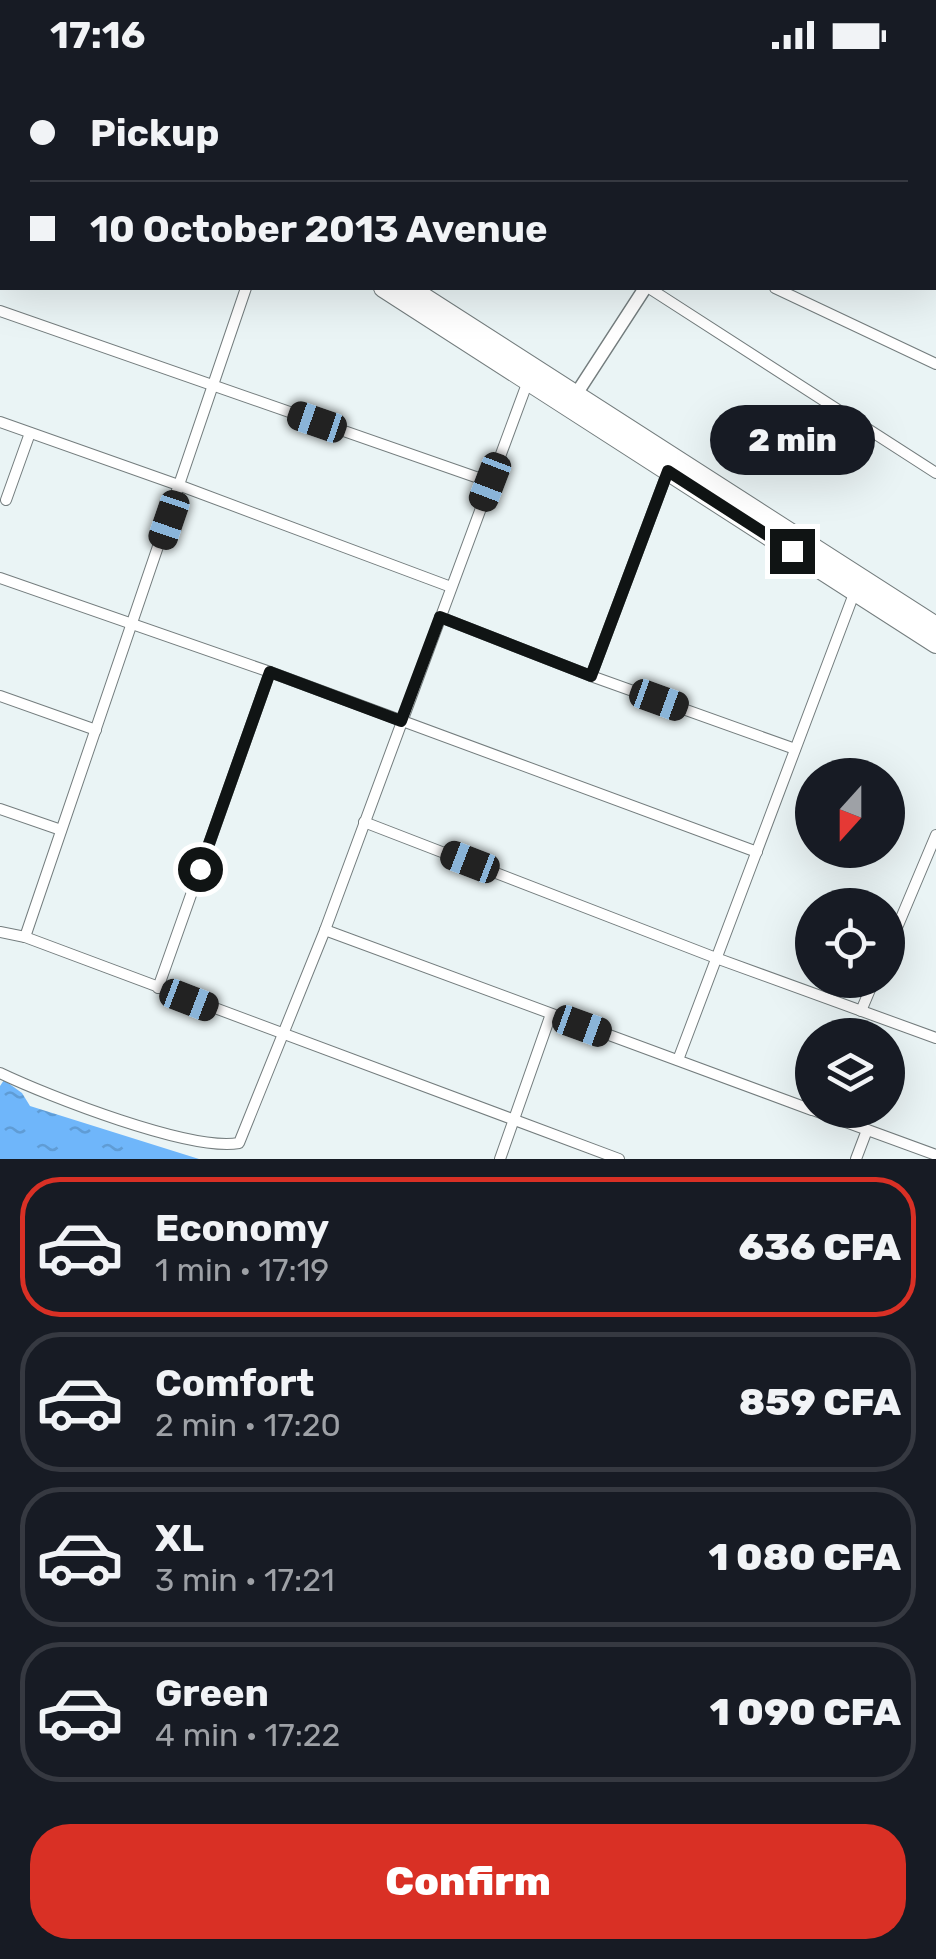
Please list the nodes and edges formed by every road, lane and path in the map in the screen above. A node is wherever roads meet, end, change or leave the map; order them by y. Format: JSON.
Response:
{"nodes":[{"id":1,"x":245,"y":290,"type":"edge"},
{"id":2,"x":386,"y":290,"type":"edge"},
{"id":3,"x":413,"y":290,"type":"edge"},
{"id":4,"x":646,"y":290,"type":"edge"},
{"id":5,"x":650,"y":290,"type":"edge"},
{"id":6,"x":779,"y":290,"type":"edge"},
{"id":7,"x":0,"y":311,"type":"edge"},
{"id":8,"x":936,"y":364,"type":"edge"},
{"id":9,"x":528,"y":381,"type":"junction"},
{"id":10,"x":213,"y":386,"type":"junction"},
{"id":11,"x":571,"y":400,"type":"junction"},
{"id":12,"x":0,"y":422,"type":"edge"},
{"id":13,"x":30,"y":433,"type":"junction"},
{"id":14,"x":668,"y":471,"type":"junction"},
{"id":15,"x":936,"y":473,"type":"edge"},
{"id":16,"x":490,"y":482,"type":"junction"},
{"id":17,"x":181,"y":486,"type":"junction"},
{"id":18,"x":6,"y":500,"type":"dead end"},
{"id":19,"x":0,"y":578,"type":"edge"},
{"id":20,"x":451,"y":587,"type":"junction"},
{"id":21,"x":855,"y":591,"type":"junction"},
{"id":22,"x":440,"y":617,"type":"junction"},
{"id":23,"x":133,"y":623,"type":"junction"},
{"id":24,"x":936,"y":626,"type":"edge"},
{"id":25,"x":936,"y":644,"type":"edge"},
{"id":26,"x":270,"y":672,"type":"junction"},
{"id":27,"x":591,"y":676,"type":"junction"},
{"id":28,"x":0,"y":696,"type":"edge"},
{"id":29,"x":401,"y":721,"type":"junction"},
{"id":30,"x":96,"y":730,"type":"junction"},
{"id":31,"x":796,"y":749,"type":"junction"},
{"id":32,"x":0,"y":809,"type":"edge"},
{"id":33,"x":364,"y":822,"type":"junction"},
{"id":34,"x":61,"y":830,"type":"junction"},
{"id":35,"x":936,"y":835,"type":"edge"},
{"id":36,"x":757,"y":852,"type":"junction"},
{"id":37,"x":905,"y":909,"type":"edge"},
{"id":38,"x":325,"y":930,"type":"junction"},
{"id":39,"x":0,"y":932,"type":"edge"},
{"id":40,"x":25,"y":938,"type":"junction"},
{"id":41,"x":716,"y":958,"type":"junction"},
{"id":42,"x":158,"y":988,"type":"junction"},
{"id":43,"x":867,"y":998,"type":"edge"},
{"id":44,"x":862,"y":1011,"type":"junction"},
{"id":45,"x":550,"y":1014,"type":"junction"},
{"id":46,"x":284,"y":1035,"type":"junction"},
{"id":47,"x":936,"y":1038,"type":"edge"},
{"id":48,"x":678,"y":1060,"type":"junction"},
{"id":49,"x":0,"y":1073,"type":"edge"},
{"id":50,"x":795,"y":1103,"type":"edge"},
{"id":51,"x":514,"y":1120,"type":"junction"},
{"id":52,"x":862,"y":1128,"type":"edge"},
{"id":53,"x":868,"y":1130,"type":"junction"},
{"id":54,"x":936,"y":1156,"type":"edge"},
{"id":55,"x":500,"y":1159,"type":"edge"},
{"id":56,"x":620,"y":1159,"type":"edge"},
{"id":57,"x":856,"y":1159,"type":"edge"}],
"edges":[{"from":1,"to":10,"type":"street"},
{"from":2,"to":9,"type":"highway"},
{"from":3,"to":11,"type":"highway"},
{"from":4,"to":11,"type":"street"},
{"from":5,"to":15,"type":"street"},
{"from":6,"to":8,"type":"street"},
{"from":7,"to":10,"type":"street"},
{"from":9,"to":11,"type":"highway"},
{"from":9,"to":16,"type":"street"},
{"from":10,"to":16,"type":"street"},
{"from":10,"to":17,"type":"street"},
{"from":11,"to":14,"type":"highway"},
{"from":11,"to":24,"type":"highway"},
{"from":12,"to":13,"type":"street"},
{"from":13,"to":17,"type":"street"},
{"from":13,"to":18,"type":"street"},
{"from":14,"to":21,"type":"highway"},
{"from":14,"to":27,"type":"street"},
{"from":16,"to":20,"type":"street"},
{"from":17,"to":20,"type":"street"},
{"from":17,"to":23,"type":"street"},
{"from":19,"to":23,"type":"street"},
{"from":20,"to":22,"type":"street"},
{"from":21,"to":25,"type":"highway"},
{"from":21,"to":31,"type":"street"},
{"from":22,"to":27,"type":"street"},
{"from":22,"to":29,"type":"street"},
{"from":23,"to":26,"type":"street"},
{"from":23,"to":30,"type":"street"},
{"from":26,"to":29,"type":"street"},
{"from":26,"to":42,"type":"street"},
{"from":27,"to":31,"type":"street"},
{"from":28,"to":30,"type":"street"},
{"from":29,"to":33,"type":"street"},
{"from":29,"to":36,"type":"street"},
{"from":30,"to":34,"type":"street"},
{"from":31,"to":36,"type":"street"},
{"from":32,"to":34,"type":"street"},
{"from":33,"to":38,"type":"street"},
{"from":33,"to":41,"type":"street"},
{"from":34,"to":40,"type":"street"},
{"from":35,"to":37,"type":"street"},
{"from":36,"to":41,"type":"street"},
{"from":38,"to":45,"type":"street"},
{"from":38,"to":46,"type":"street"},
{"from":39,"to":40,"type":"street"},
{"from":40,"to":42,"type":"street"},
{"from":41,"to":44,"type":"street"},
{"from":41,"to":48,"type":"street"},
{"from":42,"to":46,"type":"street"},
{"from":43,"to":44,"type":"street"},
{"from":44,"to":47,"type":"street"},
{"from":45,"to":48,"type":"street"},
{"from":45,"to":51,"type":"street"},
{"from":46,"to":49,"type":"street"},
{"from":46,"to":51,"type":"street"},
{"from":48,"to":50,"type":"street"},
{"from":51,"to":55,"type":"street"},
{"from":51,"to":56,"type":"street"},
{"from":52,"to":53,"type":"street"},
{"from":53,"to":54,"type":"street"},
{"from":53,"to":57,"type":"street"}]}
